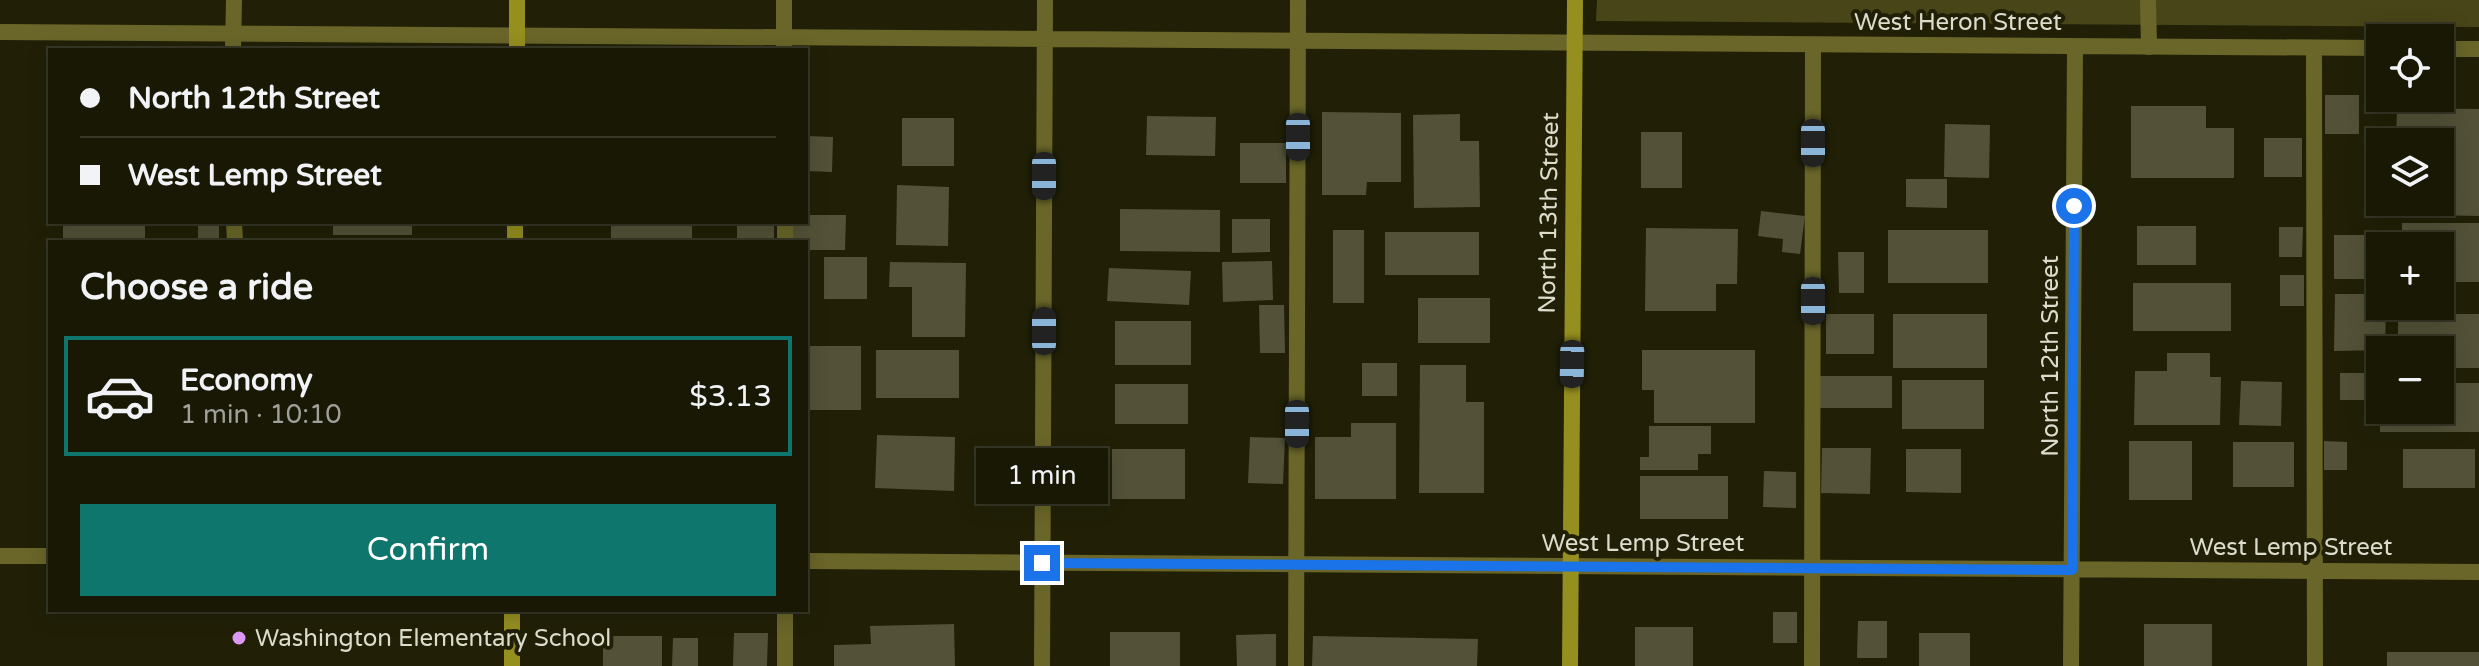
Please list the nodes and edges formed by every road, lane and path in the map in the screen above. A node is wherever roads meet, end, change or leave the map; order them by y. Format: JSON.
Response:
{"nodes":[{"id":1,"x":234,"y":0,"type":"edge"},
{"id":2,"x":517,"y":0,"type":"edge"},
{"id":3,"x":784,"y":0,"type":"edge"},
{"id":4,"x":1045,"y":0,"type":"edge"},
{"id":5,"x":1298,"y":0,"type":"edge"},
{"id":6,"x":1575,"y":0,"type":"edge"},
{"id":7,"x":2148,"y":0,"type":"edge"},
{"id":8,"x":0,"y":32,"type":"edge"},
{"id":9,"x":1045,"y":39,"type":"junction"},
{"id":10,"x":1298,"y":41,"type":"junction"},
{"id":11,"x":234,"y":42,"type":"edge"},
{"id":12,"x":517,"y":43,"type":"edge"},
{"id":13,"x":1575,"y":43,"type":"junction"},
{"id":14,"x":784,"y":44,"type":"edge"},
{"id":15,"x":1813,"y":45,"type":"junction"},
{"id":16,"x":2075,"y":47,"type":"junction"},
{"id":17,"x":2149,"y":47,"type":"junction"},
{"id":18,"x":2314,"y":48,"type":"junction"},
{"id":19,"x":2366,"y":48,"type":"edge"},
{"id":20,"x":2454,"y":49,"type":"edge"},
{"id":21,"x":2479,"y":49,"type":"edge"},
{"id":22,"x":0,"y":556,"type":"edge"},
{"id":23,"x":48,"y":556,"type":"edge"},
{"id":24,"x":808,"y":561,"type":"edge"},
{"id":25,"x":1042,"y":563,"type":"junction"},
{"id":26,"x":1296,"y":564,"type":"junction"},
{"id":27,"x":1570,"y":566,"type":"junction"},
{"id":28,"x":1812,"y":568,"type":"junction"},
{"id":29,"x":2072,"y":570,"type":"junction"},
{"id":30,"x":2315,"y":571,"type":"junction"},
{"id":31,"x":2479,"y":572,"type":"edge"},
{"id":32,"x":512,"y":612,"type":"edge"},
{"id":33,"x":785,"y":612,"type":"edge"},
{"id":34,"x":512,"y":666,"type":"edge"},
{"id":35,"x":785,"y":666,"type":"edge"},
{"id":36,"x":1042,"y":666,"type":"edge"},
{"id":37,"x":1296,"y":666,"type":"edge"},
{"id":38,"x":1570,"y":666,"type":"edge"},
{"id":39,"x":1812,"y":666,"type":"edge"},
{"id":40,"x":2071,"y":666,"type":"edge"},
{"id":41,"x":2315,"y":666,"type":"edge"}],
"edges":[{"from":1,"to":11,"type":"street"},
{"from":2,"to":12,"type":"street"},
{"from":3,"to":14,"type":"street"},
{"from":4,"to":9,"type":"street"},
{"from":5,"to":10,"type":"street"},
{"from":6,"to":13,"type":"street","name":"North 13th Street"},
{"from":7,"to":17,"type":"street"},
{"from":8,"to":11,"type":"street","name":"West Heron Street"},
{"from":9,"to":10,"type":"street","name":"West Heron Street"},
{"from":9,"to":14,"type":"street","name":"West Heron Street"},
{"from":9,"to":25,"type":"street"},
{"from":10,"to":13,"type":"street","name":"West Heron Street"},
{"from":10,"to":26,"type":"street"},
{"from":11,"to":12,"type":"street","name":"West Heron Street"},
{"from":12,"to":14,"type":"street","name":"West Heron Street"},
{"from":13,"to":15,"type":"street","name":"West Heron Street"},
{"from":13,"to":27,"type":"street","name":"North 13th Street"},
{"from":15,"to":16,"type":"street","name":"West Heron Street"},
{"from":15,"to":28,"type":"street"},
{"from":16,"to":17,"type":"street","name":"West Heron Street"},
{"from":16,"to":29,"type":"street","name":"North 12th Street"},
{"from":17,"to":18,"type":"street","name":"West Heron Street"},
{"from":18,"to":19,"type":"street","name":"West Heron Street"},
{"from":18,"to":30,"type":"street"},
{"from":20,"to":21,"type":"street"},
{"from":22,"to":23,"type":"street"},
{"from":24,"to":25,"type":"street","name":"West Lemp Street"},
{"from":25,"to":26,"type":"street","name":"West Lemp Street"},
{"from":25,"to":36,"type":"street"},
{"from":26,"to":27,"type":"street","name":"West Lemp Street"},
{"from":26,"to":37,"type":"street"},
{"from":27,"to":28,"type":"street","name":"West Lemp Street"},
{"from":27,"to":38,"type":"street","name":"North 13th Street"},
{"from":28,"to":29,"type":"street","name":"West Lemp Street"},
{"from":28,"to":39,"type":"street"},
{"from":29,"to":30,"type":"street","name":"West Lemp Street"},
{"from":29,"to":40,"type":"street","name":"North 12th Street"},
{"from":30,"to":31,"type":"street","name":"West Lemp Street"},
{"from":30,"to":41,"type":"street"},
{"from":32,"to":34,"type":"street"},
{"from":33,"to":35,"type":"street"}]}
